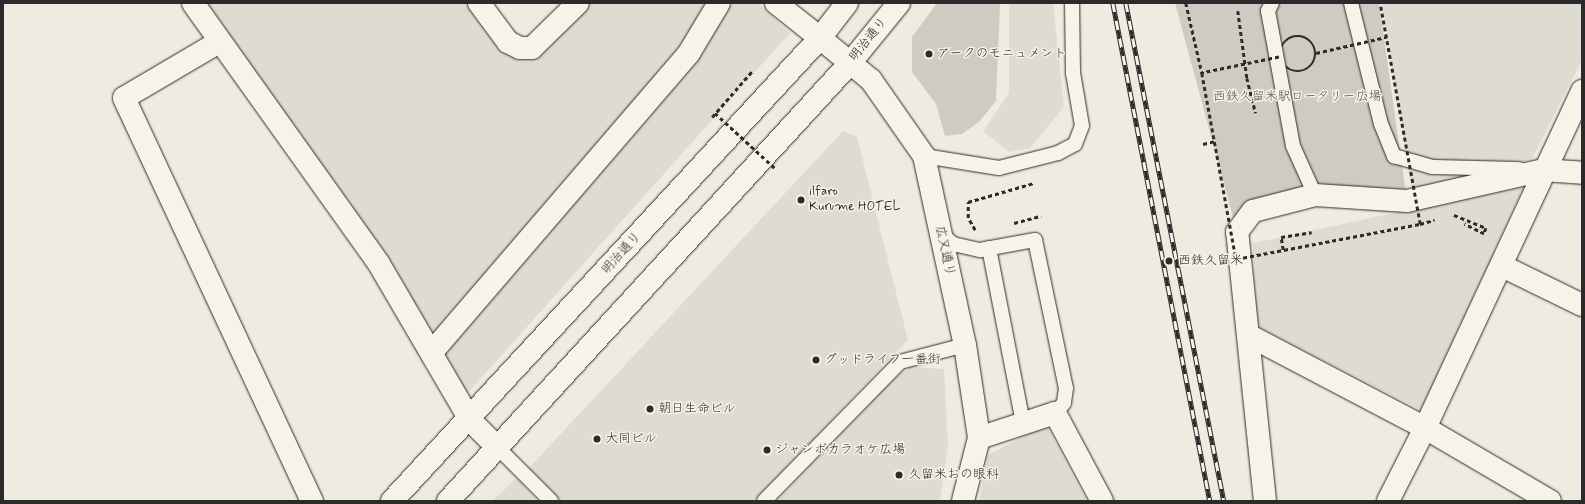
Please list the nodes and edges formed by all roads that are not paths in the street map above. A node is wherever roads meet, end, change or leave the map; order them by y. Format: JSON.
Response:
{"nodes":[{"id":1,"x":193,"y":3,"type":"edge"},
{"id":2,"x":479,"y":3,"type":"edge"},
{"id":3,"x":578,"y":3,"type":"edge"},
{"id":4,"x":718,"y":3,"type":"edge"},
{"id":5,"x":776,"y":3,"type":"edge"},
{"id":6,"x":847,"y":3,"type":"edge"},
{"id":7,"x":899,"y":3,"type":"edge"},
{"id":8,"x":1072,"y":3,"type":"edge"},
{"id":9,"x":1272,"y":3,"type":"edge"},
{"id":10,"x":1351,"y":3,"type":"edge"},
{"id":11,"x":820,"y":38,"type":"junction"},
{"id":12,"x":219,"y":42,"type":"junction"},
{"id":13,"x":851,"y":62,"type":"junction"},
{"id":14,"x":1582,"y":91,"type":"edge"},
{"id":15,"x":924,"y":156,"type":"junction"},
{"id":16,"x":1543,"y":170,"type":"junction"},
{"id":17,"x":1582,"y":173,"type":"edge"},
{"id":18,"x":1315,"y":195,"type":"junction"},
{"id":19,"x":940,"y":232,"type":"junction"},
{"id":20,"x":989,"y":248,"type":"junction"},
{"id":21,"x":1502,"y":266,"type":"junction"},
{"id":22,"x":1582,"y":305,"type":"edge"},
{"id":23,"x":1250,"y":336,"type":"junction"},
{"id":24,"x":965,"y":345,"type":"junction"},
{"id":25,"x":432,"y":352,"type":"junction"},
{"id":26,"x":1055,"y":413,"type":"junction"},
{"id":27,"x":470,"y":420,"type":"junction"},
{"id":28,"x":1023,"y":423,"type":"junction"},
{"id":29,"x":1425,"y":428,"type":"junction"},
{"id":30,"x":979,"y":438,"type":"junction"},
{"id":31,"x":499,"y":449,"type":"junction"},
{"id":32,"x":312,"y":501,"type":"edge"},
{"id":33,"x":392,"y":501,"type":"edge"},
{"id":34,"x":448,"y":501,"type":"edge"},
{"id":35,"x":551,"y":501,"type":"edge"},
{"id":36,"x":764,"y":501,"type":"edge"},
{"id":37,"x":963,"y":501,"type":"edge"},
{"id":38,"x":1102,"y":501,"type":"edge"},
{"id":39,"x":1265,"y":501,"type":"edge"},
{"id":40,"x":1388,"y":501,"type":"edge"},
{"id":41,"x":1550,"y":501,"type":"edge"}],
"edges":[{"from":1,"to":12,"type":"main road"},
{"from":2,"to":3,"type":"main road"},
{"from":4,"to":25,"type":"main road"},
{"from":5,"to":11,"type":"main road","name":"広又通り"},
{"from":6,"to":11,"type":"main road","name":"明治通り"},
{"from":7,"to":13,"type":"main road","name":"明治通り"},
{"from":8,"to":15,"type":"lane"},
{"from":9,"to":18,"type":"lane"},
{"from":10,"to":16,"type":"lane"},
{"from":11,"to":13,"type":"main road","name":"広又通り"},
{"from":11,"to":27,"type":"main road","name":"明治通り"},
{"from":12,"to":25,"type":"main road"},
{"from":12,"to":32,"type":"main road"},
{"from":13,"to":15,"type":"main road","name":"広又通り"},
{"from":13,"to":31,"type":"main road","name":"明治通り"},
{"from":14,"to":16,"type":"main road"},
{"from":15,"to":19,"type":"main road","name":"広又通り"},
{"from":16,"to":17,"type":"main road"},
{"from":16,"to":18,"type":"main road"},
{"from":16,"to":21,"type":"main road"},
{"from":18,"to":23,"type":"main road"},
{"from":19,"to":20,"type":"lane"},
{"from":19,"to":24,"type":"main road","name":"広又通り"},
{"from":20,"to":26,"type":"lane"},
{"from":20,"to":28,"type":"lane"},
{"from":21,"to":22,"type":"main road"},
{"from":21,"to":29,"type":"main road"},
{"from":23,"to":29,"type":"main road"},
{"from":23,"to":39,"type":"main road"},
{"from":24,"to":30,"type":"main road","name":"広又通り"},
{"from":24,"to":36,"type":"lane"},
{"from":25,"to":27,"type":"main road"},
{"from":26,"to":28,"type":"main road"},
{"from":26,"to":38,"type":"main road"},
{"from":27,"to":31,"type":"main road"},
{"from":27,"to":33,"type":"main road","name":"明治通り"},
{"from":28,"to":30,"type":"main road"},
{"from":29,"to":40,"type":"main road"},
{"from":29,"to":41,"type":"main road"},
{"from":30,"to":37,"type":"main road","name":"広又通り"},
{"from":31,"to":34,"type":"main road","name":"明治通り"},
{"from":31,"to":35,"type":"lane"}]}
